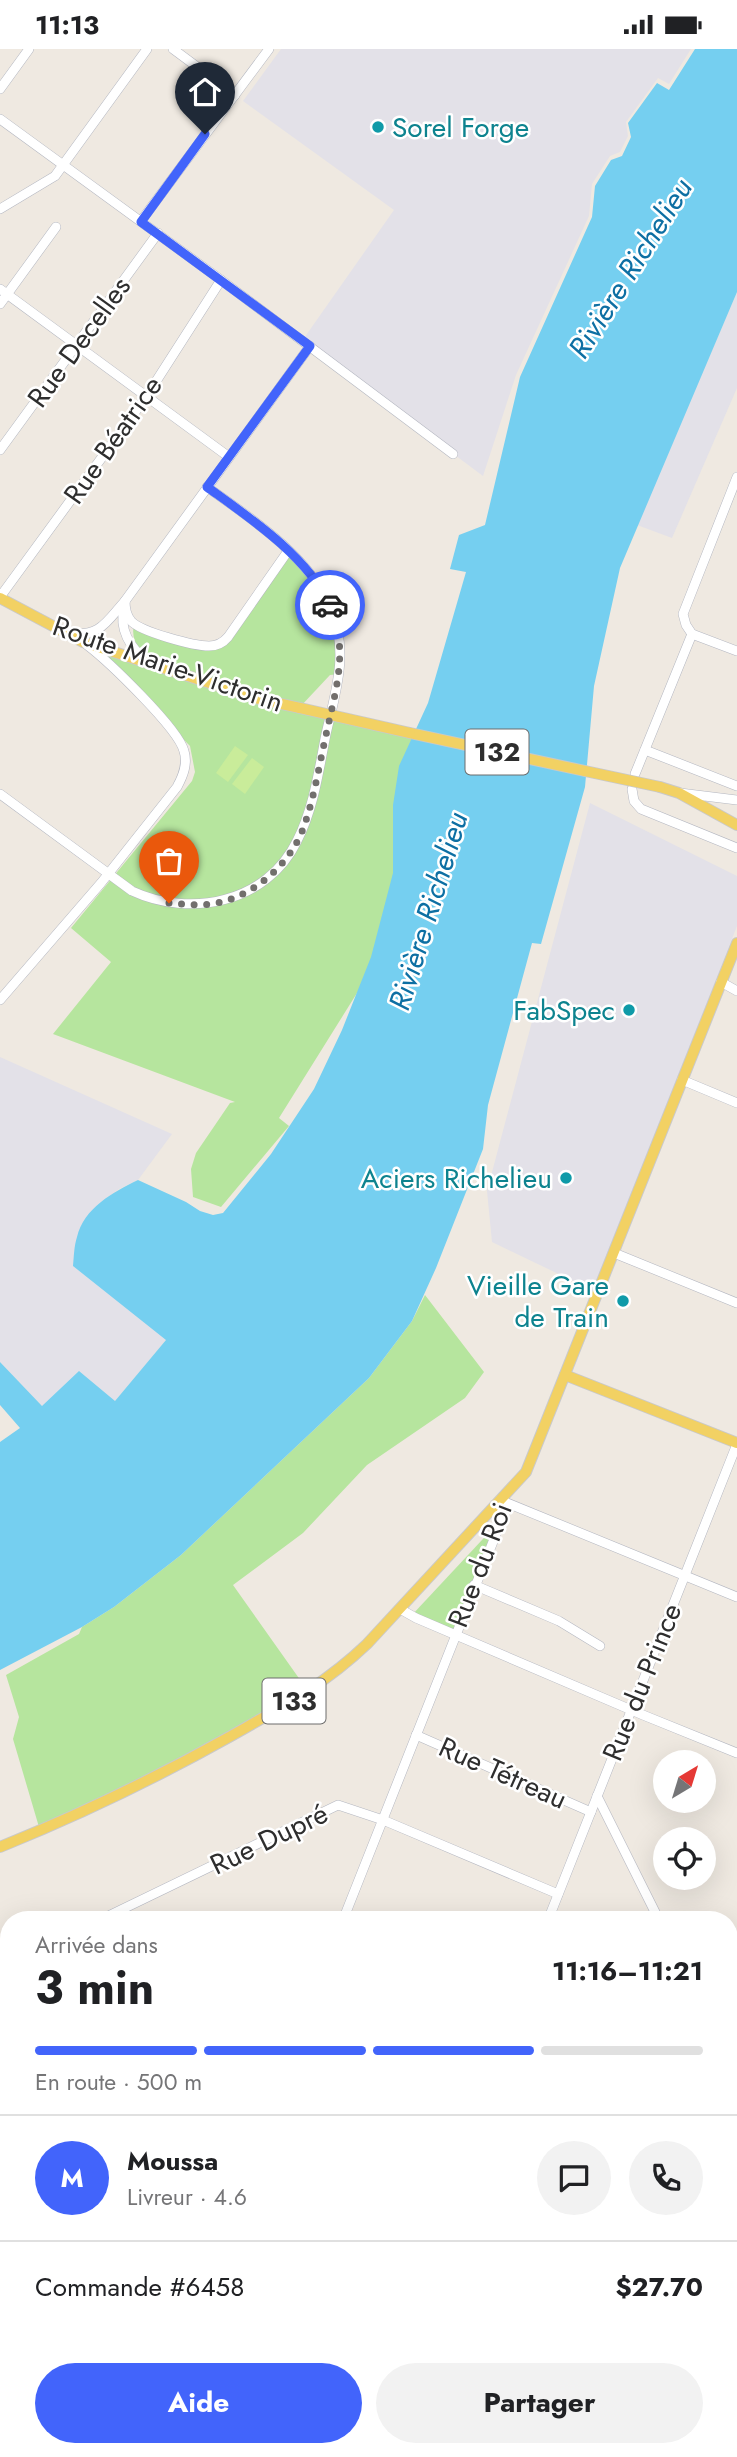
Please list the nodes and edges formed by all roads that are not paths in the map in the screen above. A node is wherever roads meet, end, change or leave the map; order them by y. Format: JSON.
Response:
{"nodes":[{"id":1,"x":29,"y":49,"type":"edge"},
{"id":2,"x":147,"y":49,"type":"edge"},
{"id":3,"x":173,"y":49,"type":"edge"},
{"id":4,"x":270,"y":49,"type":"edge"},
{"id":5,"x":0,"y":89,"type":"edge"},
{"id":6,"x":235,"y":95,"type":"junction"},
{"id":7,"x":0,"y":119,"type":"edge"},
{"id":8,"x":64,"y":165,"type":"junction"},
{"id":9,"x":0,"y":209,"type":"edge"},
{"id":10,"x":141,"y":222,"type":"junction"},
{"id":11,"x":56,"y":227,"type":"dead end"},
{"id":12,"x":158,"y":233,"type":"junction"},
{"id":13,"x":221,"y":279,"type":"junction"},
{"id":14,"x":3,"y":292,"type":"edge"},
{"id":15,"x":0,"y":304,"type":"edge"},
{"id":16,"x":76,"y":345,"type":"junction"},
{"id":17,"x":310,"y":346,"type":"junction"},
{"id":18,"x":146,"y":397,"type":"junction"},
{"id":19,"x":0,"y":450,"type":"edge"},
{"id":20,"x":453,"y":454,"type":"dead end"},
{"id":21,"x":229,"y":457,"type":"junction"},
{"id":22,"x":737,"y":477,"type":"edge"},
{"id":23,"x":207,"y":487,"type":"junction"},
{"id":24,"x":288,"y":551,"type":"junction"},
{"id":25,"x":0,"y":598,"type":"edge"},
{"id":26,"x":125,"y":601,"type":"junction"},
{"id":27,"x":64,"y":633,"type":"junction"},
{"id":28,"x":692,"y":634,"type":"junction"},
{"id":29,"x":83,"y":642,"type":"junction"},
{"id":30,"x":737,"y":652,"type":"edge"},
{"id":31,"x":159,"y":666,"type":"junction"},
{"id":32,"x":645,"y":750,"type":"junction"},
{"id":33,"x":635,"y":774,"type":"dead end"},
{"id":34,"x":737,"y":786,"type":"edge"},
{"id":35,"x":632,"y":789,"type":"dead end"},
{"id":36,"x":679,"y":793,"type":"junction"},
{"id":37,"x":0,"y":794,"type":"edge"},
{"id":38,"x":737,"y":800,"type":"edge"},
{"id":39,"x":737,"y":825,"type":"edge"},
{"id":40,"x":737,"y":848,"type":"edge"},
{"id":41,"x":108,"y":873,"type":"junction"},
{"id":42,"x":737,"y":943,"type":"edge"},
{"id":43,"x":722,"y":982,"type":"junction"},
{"id":44,"x":737,"y":991,"type":"edge"},
{"id":45,"x":0,"y":1000,"type":"edge"},
{"id":46,"x":682,"y":1080,"type":"junction"},
{"id":47,"x":737,"y":1103,"type":"edge"},
{"id":48,"x":614,"y":1253,"type":"junction"},
{"id":49,"x":737,"y":1303,"type":"edge"},
{"id":50,"x":565,"y":1375,"type":"junction"},
{"id":51,"x":737,"y":1443,"type":"edge"},
{"id":52,"x":500,"y":1500,"type":"junction"},
{"id":53,"x":684,"y":1576,"type":"junction"},
{"id":54,"x":474,"y":1585,"type":"junction"},
{"id":55,"x":737,"y":1597,"type":"edge"},
{"id":56,"x":400,"y":1609,"type":"junction"},
{"id":57,"x":454,"y":1635,"type":"junction"},
{"id":58,"x":600,"y":1646,"type":"dead end"},
{"id":59,"x":631,"y":1710,"type":"junction"},
{"id":60,"x":416,"y":1735,"type":"junction"},
{"id":61,"x":737,"y":1753,"type":"edge"},
{"id":62,"x":597,"y":1796,"type":"junction"},
{"id":63,"x":591,"y":1812,"type":"junction"},
{"id":64,"x":383,"y":1820,"type":"junction"},
{"id":65,"x":0,"y":1847,"type":"edge"},
{"id":66,"x":558,"y":1894,"type":"junction"},
{"id":67,"x":119,"y":1911,"type":"edge"},
{"id":68,"x":347,"y":1911,"type":"edge"},
{"id":69,"x":551,"y":1911,"type":"edge"},
{"id":70,"x":654,"y":1911,"type":"edge"}],
"edges":[{"from":1,"to":5,"type":"street"},
{"from":2,"to":8,"type":"street"},
{"from":3,"to":6,"type":"street"},
{"from":4,"to":6,"type":"street"},
{"from":6,"to":10,"type":"street"},
{"from":7,"to":8,"type":"street"},
{"from":8,"to":9,"type":"street"},
{"from":8,"to":10,"type":"street"},
{"from":10,"to":12,"type":"street"},
{"from":11,"to":14,"type":"street"},
{"from":12,"to":13,"type":"street"},
{"from":12,"to":16,"type":"street","name":"Rue Decelles"},
{"from":13,"to":17,"type":"street"},
{"from":13,"to":18,"type":"street","name":"Rue Béatrice"},
{"from":14,"to":15,"type":"street"},
{"from":14,"to":16,"type":"street"},
{"from":16,"to":18,"type":"street"},
{"from":16,"to":19,"type":"street","name":"Rue Decelles"},
{"from":17,"to":20,"type":"street"},
{"from":17,"to":21,"type":"street"},
{"from":18,"to":21,"type":"street"},
{"from":18,"to":25,"type":"street","name":"Rue Béatrice"},
{"from":21,"to":23,"type":"street"},
{"from":22,"to":28,"type":"street"},
{"from":23,"to":24,"type":"street"},
{"from":23,"to":26,"type":"street"},
{"from":24,"to":26,"type":"street"},
{"from":24,"to":41,"type":"street"},
{"from":25,"to":27,"type":"main road","name":"Route Marie-Victorin","number":"132"},
{"from":26,"to":27,"type":"street"},
{"from":26,"to":31,"type":"street"},
{"from":27,"to":29,"type":"main road","name":"Route Marie-Victorin","number":"132"},
{"from":28,"to":30,"type":"street"},
{"from":28,"to":32,"type":"street"},
{"from":29,"to":31,"type":"main road","name":"Route Marie-Victorin","number":"132"},
{"from":29,"to":41,"type":"street"},
{"from":31,"to":36,"type":"main road","name":"Route Marie-Victorin","number":"132","bridge":true},
{"from":32,"to":33,"type":"street"},
{"from":32,"to":34,"type":"street"},
{"from":35,"to":40,"type":"street"},
{"from":36,"to":38,"type":"street"},
{"from":36,"to":39,"type":"main road","number":"132"},
{"from":37,"to":41,"type":"street"},
{"from":41,"to":45,"type":"street"},
{"from":42,"to":43,"type":"main road","name":"Rue du Roi"},
{"from":43,"to":44,"type":"street"},
{"from":43,"to":46,"type":"main road","name":"Rue du Roi"},
{"from":46,"to":47,"type":"street"},
{"from":46,"to":48,"type":"main road","name":"Rue du Roi"},
{"from":48,"to":49,"type":"street"},
{"from":48,"to":50,"type":"main road","name":"Rue du Roi"},
{"from":50,"to":51,"type":"main road"},
{"from":50,"to":52,"type":"main road","name":"Rue du Roi","number":"133"},
{"from":51,"to":53,"type":"street","name":"Rue du Prince"},
{"from":52,"to":53,"type":"street"},
{"from":52,"to":54,"type":"street","name":"Rue du Roi"},
{"from":52,"to":56,"type":"main road","number":"133"},
{"from":53,"to":55,"type":"street"},
{"from":53,"to":59,"type":"street","name":"Rue du Prince"},
{"from":54,"to":57,"type":"street","name":"Rue du Roi"},
{"from":54,"to":58,"type":"street"},
{"from":56,"to":57,"type":"street"},
{"from":56,"to":65,"type":"main road","number":"133"},
{"from":57,"to":59,"type":"street"},
{"from":57,"to":60,"type":"street","name":"Rue du Roi"},
{"from":59,"to":61,"type":"street"},
{"from":59,"to":62,"type":"street","name":"Rue du Prince"},
{"from":60,"to":63,"type":"street","name":"Rue Tétreau"},
{"from":60,"to":64,"type":"street","name":"Rue du Roi"},
{"from":62,"to":63,"type":"street","name":"Rue du Prince"},
{"from":62,"to":70,"type":"street","name":"Rue Tétreau"},
{"from":63,"to":66,"type":"street","name":"Rue du Prince"},
{"from":64,"to":66,"type":"street","name":"Rue Dupré"},
{"from":64,"to":67,"type":"street","name":"Rue Dupré"},
{"from":64,"to":68,"type":"street","name":"Rue du Roi"},
{"from":66,"to":69,"type":"street","name":"Rue du Prince"}]}
